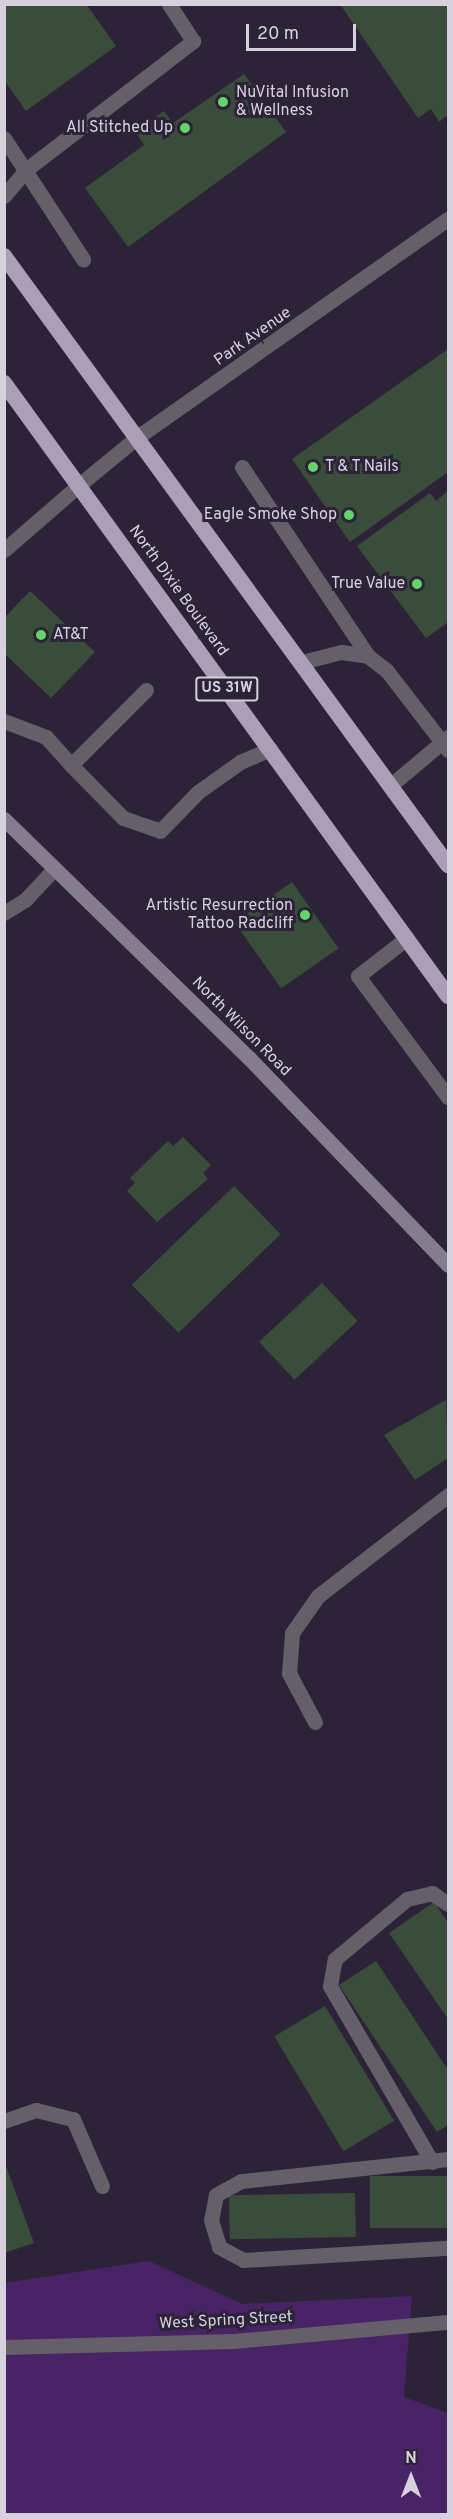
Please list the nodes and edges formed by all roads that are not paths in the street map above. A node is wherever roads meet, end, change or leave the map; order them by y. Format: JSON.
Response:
{"nodes":[{"id":1,"x":169,"y":4,"type":"edge"},
{"id":2,"x":4,"y":138,"type":"edge"},
{"id":3,"x":27,"y":169,"type":"junction"},
{"id":4,"x":4,"y":196,"type":"edge"},
{"id":5,"x":448,"y":219,"type":"edge"},
{"id":6,"x":4,"y":256,"type":"edge"},
{"id":7,"x":84,"y":259,"type":"dead end"},
{"id":8,"x":4,"y":383,"type":"edge"},
{"id":9,"x":136,"y":438,"type":"junction"},
{"id":10,"x":242,"y":467,"type":"dead end"},
{"id":11,"x":79,"y":485,"type":"junction"},
{"id":12,"x":4,"y":550,"type":"edge"},
{"id":13,"x":368,"y":656,"type":"junction"},
{"id":14,"x":302,"y":662,"type":"junction"},
{"id":15,"x":146,"y":690,"type":"dead end"},
{"id":16,"x":4,"y":721,"type":"edge"},
{"id":17,"x":446,"y":743,"type":"edge"},
{"id":18,"x":270,"y":749,"type":"junction"},
{"id":19,"x":71,"y":765,"type":"junction"},
{"id":20,"x":391,"y":785,"type":"junction"},
{"id":21,"x":4,"y":819,"type":"edge"},
{"id":22,"x":448,"y":865,"type":"edge"},
{"id":23,"x":54,"y":869,"type":"junction"},
{"id":24,"x":4,"y":913,"type":"edge"},
{"id":25,"x":407,"y":938,"type":"junction"},
{"id":26,"x":448,"y":996,"type":"edge"},
{"id":27,"x":448,"y":1097,"type":"edge"},
{"id":28,"x":448,"y":1265,"type":"edge"},
{"id":29,"x":448,"y":1495,"type":"edge"},
{"id":30,"x":315,"y":1722,"type":"dead end"},
{"id":31,"x":448,"y":1904,"type":"edge"},
{"id":32,"x":4,"y":2121,"type":"edge"},
{"id":33,"x":448,"y":2159,"type":"edge"},
{"id":34,"x":432,"y":2162,"type":"junction"},
{"id":35,"x":102,"y":2186,"type":"dead end"},
{"id":36,"x":448,"y":2248,"type":"edge"},
{"id":37,"x":448,"y":2322,"type":"edge"},
{"id":38,"x":4,"y":2347,"type":"edge"}],
"edges":[{"from":1,"to":3,"type":"street"},
{"from":2,"to":3,"type":"street"},
{"from":3,"to":4,"type":"street"},
{"from":3,"to":7,"type":"street"},
{"from":5,"to":9,"type":"street","name":"Park Avenue"},
{"from":6,"to":9,"type":"highway"},
{"from":8,"to":11,"type":"highway","name":"North Dixie Boulevard","number":"US 31W"},
{"from":9,"to":11,"type":"street","name":"Park Avenue"},
{"from":9,"to":14,"type":"highway"},
{"from":10,"to":13,"type":"street"},
{"from":11,"to":12,"type":"street","name":"Park Avenue"},
{"from":11,"to":18,"type":"highway","name":"North Dixie Boulevard","number":"US 31W"},
{"from":13,"to":14,"type":"street"},
{"from":13,"to":17,"type":"street"},
{"from":14,"to":20,"type":"highway"},
{"from":15,"to":19,"type":"street"},
{"from":16,"to":19,"type":"street"},
{"from":17,"to":20,"type":"street"},
{"from":18,"to":19,"type":"street"},
{"from":18,"to":25,"type":"highway","name":"North Dixie Boulevard","number":"US 31W"},
{"from":20,"to":22,"type":"highway"},
{"from":21,"to":23,"type":"main road","name":"North Wilson Road"},
{"from":23,"to":24,"type":"street"},
{"from":23,"to":28,"type":"main road","name":"North Wilson Road"},
{"from":25,"to":26,"type":"highway","name":"North Dixie Boulevard","number":"US 31W"},
{"from":25,"to":27,"type":"street"},
{"from":29,"to":30,"type":"street"},
{"from":31,"to":34,"type":"street"},
{"from":32,"to":35,"type":"street"},
{"from":33,"to":34,"type":"street"},
{"from":34,"to":36,"type":"street"},
{"from":37,"to":38,"type":"street","name":"West Spring Street"}]}
